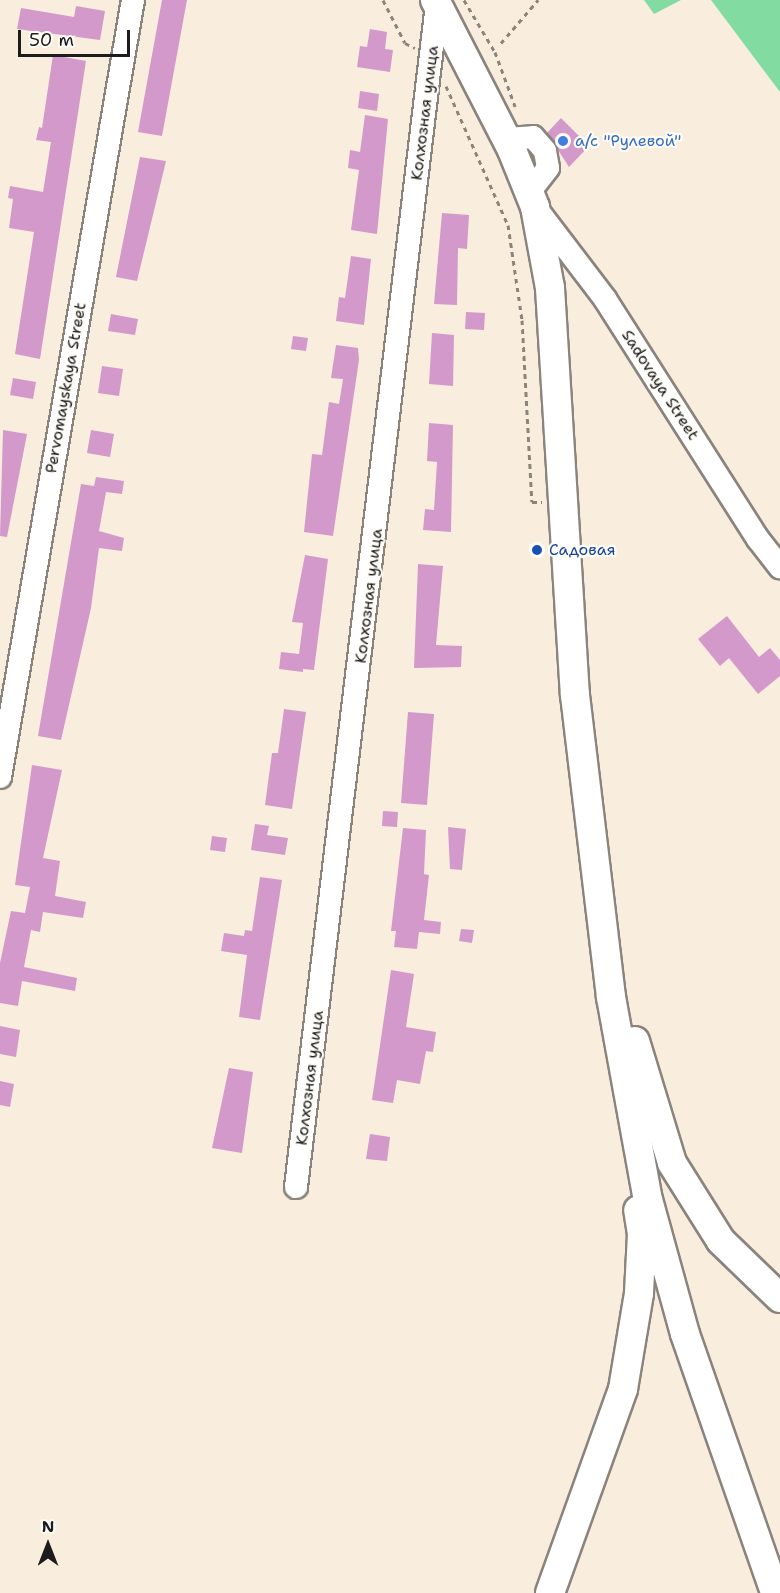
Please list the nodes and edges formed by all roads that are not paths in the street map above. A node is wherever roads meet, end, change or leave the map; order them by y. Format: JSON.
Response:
{"nodes":[{"id":1,"x":133,"y":0,"type":"edge"},
{"id":2,"x":436,"y":2,"type":"edge"},
{"id":3,"x":532,"y":200,"type":"junction"},
{"id":4,"x":780,"y":567,"type":"edge"},
{"id":5,"x":0,"y":777,"type":"edge"},
{"id":6,"x":602,"y":933,"type":"junction"},
{"id":7,"x":611,"y":997,"type":"junction"},
{"id":8,"x":296,"y":1187,"type":"dead end"},
{"id":9,"x":780,"y":1298,"type":"edge"},
{"id":10,"x":550,"y":1593,"type":"edge"},
{"id":11,"x":775,"y":1593,"type":"edge"}],
"edges":[{"from":1,"to":5,"type":"street","name":"Pervomayskaya Street"},
{"from":2,"to":3,"type":"main road"},
{"from":2,"to":8,"type":"street","name":"Колхозная улица"},
{"from":3,"to":4,"type":"street","name":"Sadovaya Street"},
{"from":3,"to":6,"type":"main road"},
{"from":6,"to":7,"type":"main road"},
{"from":6,"to":9,"type":"main road"},
{"from":7,"to":10,"type":"main road"},
{"from":7,"to":11,"type":"main road"}]}
